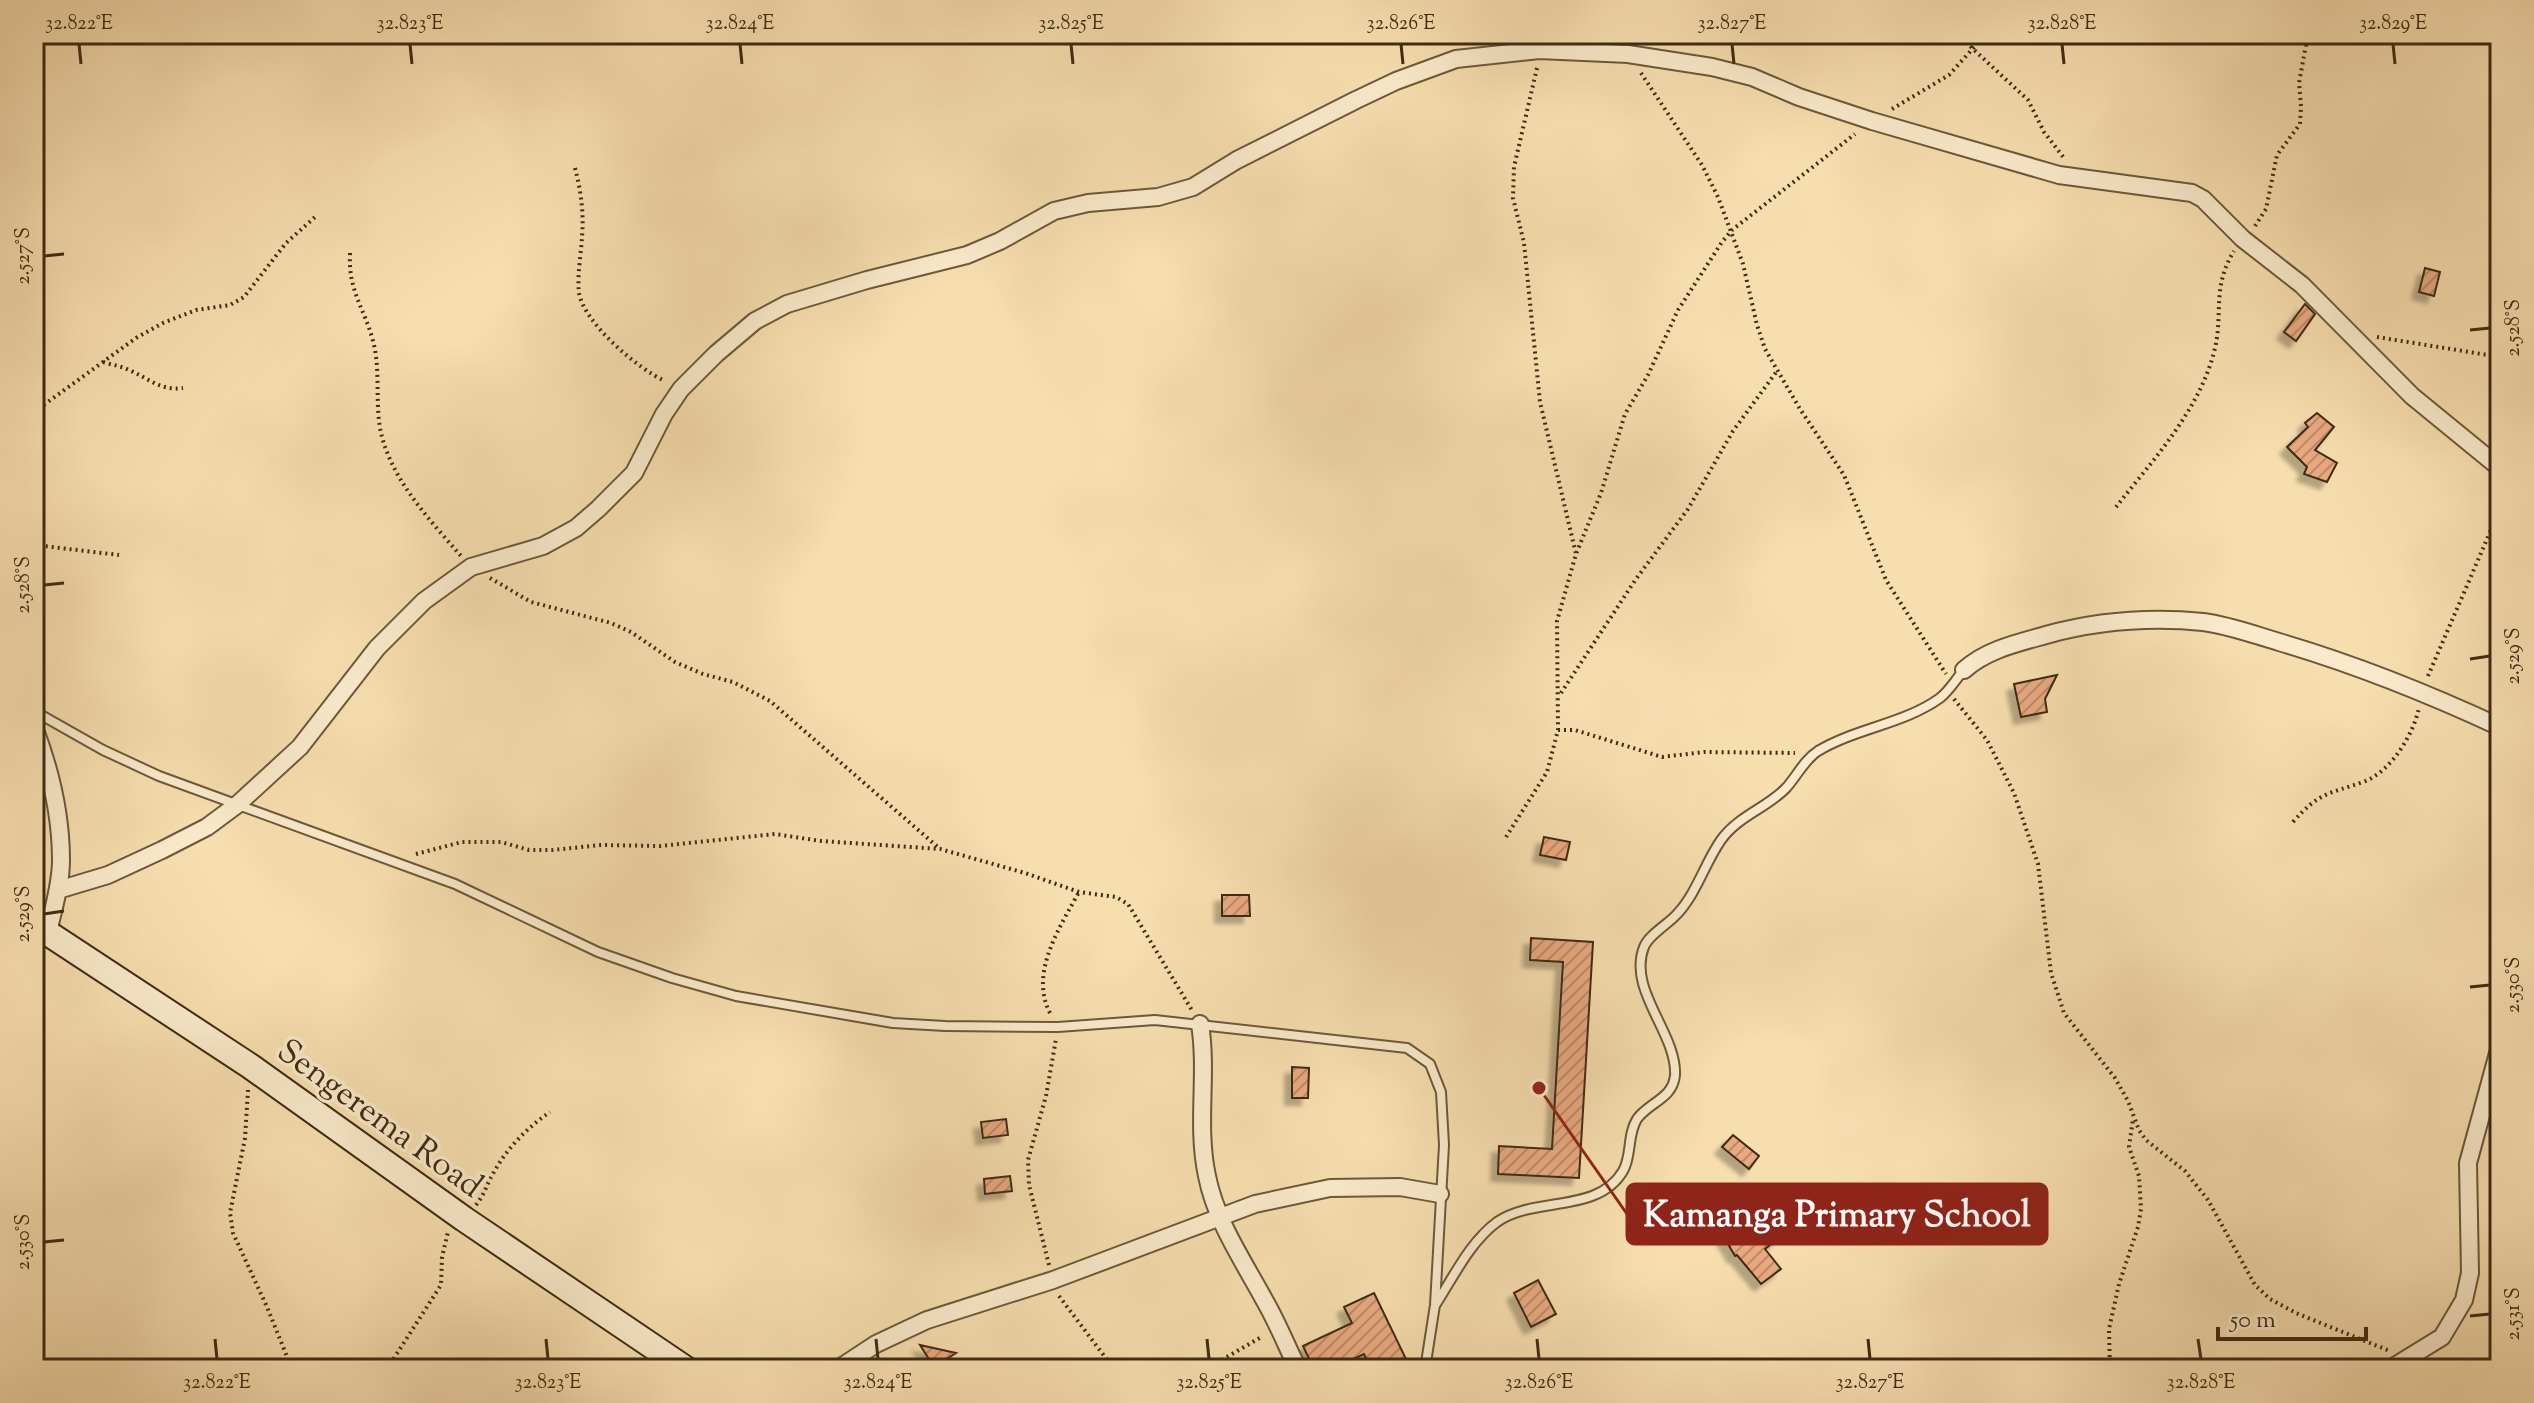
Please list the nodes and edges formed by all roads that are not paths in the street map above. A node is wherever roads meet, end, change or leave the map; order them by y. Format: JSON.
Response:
{"nodes":[{"id":1,"x":2500,"y":468,"type":"edge"},
{"id":2,"x":1964,"y":670,"type":"joint"},
{"id":3,"x":34,"y":711,"type":"edge"},
{"id":4,"x":34,"y":727,"type":"edge"},
{"id":5,"x":2500,"y":727,"type":"edge"},
{"id":6,"x":238,"y":804,"type":"junction"},
{"id":7,"x":58,"y":890,"type":"junction"},
{"id":8,"x":41,"y":929,"type":"edge"},
{"id":9,"x":1200,"y":1024,"type":"junction"},
{"id":10,"x":2500,"y":1046,"type":"edge"},
{"id":11,"x":1440,"y":1194,"type":"junction"},
{"id":12,"x":1218,"y":1216,"type":"junction"},
{"id":13,"x":1435,"y":1305,"type":"junction"},
{"id":14,"x":686,"y":1369,"type":"edge"},
{"id":15,"x":838,"y":1369,"type":"edge"},
{"id":16,"x":1298,"y":1369,"type":"edge"},
{"id":17,"x":1425,"y":1369,"type":"edge"},
{"id":18,"x":2390,"y":1369,"type":"edge"}],
"edges":[{"from":1,"to":6,"type":"street"},
{"from":2,"to":5,"type":"street"},
{"from":2,"to":13,"type":"lane"},
{"from":3,"to":6,"type":"lane"},
{"from":4,"to":7,"type":"street"},
{"from":6,"to":7,"type":"street"},
{"from":6,"to":9,"type":"lane"},
{"from":7,"to":8,"type":"street"},
{"from":8,"to":14,"type":"main road","name":"Sengerema Road"},
{"from":9,"to":11,"type":"lane"},
{"from":9,"to":12,"type":"street"},
{"from":10,"to":18,"type":"street"},
{"from":11,"to":12,"type":"street"},
{"from":11,"to":13,"type":"lane"},
{"from":12,"to":15,"type":"street"},
{"from":12,"to":16,"type":"street"},
{"from":13,"to":17,"type":"lane"}]}
